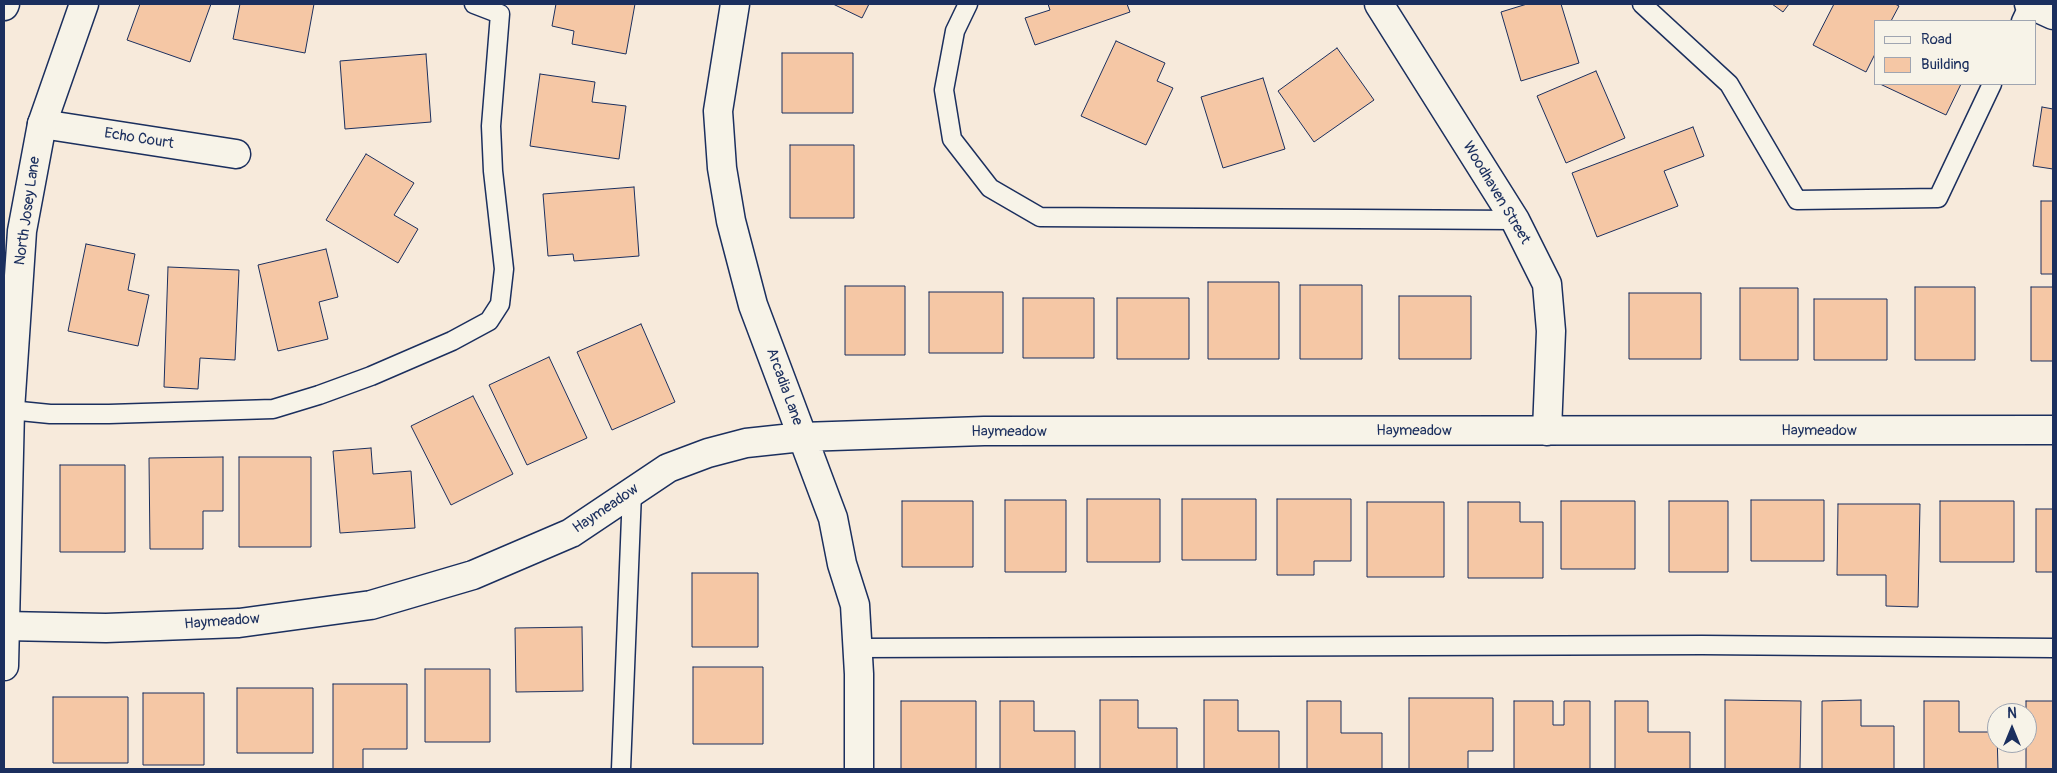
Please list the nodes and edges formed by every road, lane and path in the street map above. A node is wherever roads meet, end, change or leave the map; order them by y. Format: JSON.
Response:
{"nodes":[{"id":1,"x":84,"y":4,"type":"edge"},
{"id":2,"x":474,"y":4,"type":"edge"},
{"id":3,"x":735,"y":4,"type":"edge"},
{"id":4,"x":968,"y":4,"type":"edge"},
{"id":5,"x":1379,"y":4,"type":"edge"},
{"id":6,"x":1642,"y":4,"type":"edge"},
{"id":7,"x":2029,"y":4,"type":"edge"},
{"id":8,"x":502,"y":9,"type":"edge"},
{"id":9,"x":2053,"y":15,"type":"edge"},
{"id":10,"x":2022,"y":20,"type":"edge"},
{"id":11,"x":1992,"y":85,"type":"edge"},
{"id":12,"x":42,"y":124,"type":"junction"},
{"id":13,"x":236,"y":154,"type":"dead end"},
{"id":14,"x":1515,"y":220,"type":"junction"},
{"id":15,"x":10,"y":410,"type":"junction"},
{"id":16,"x":2053,"y":430,"type":"edge"},
{"id":17,"x":1547,"y":432,"type":"junction"},
{"id":18,"x":802,"y":437,"type":"junction"},
{"id":19,"x":632,"y":492,"type":"junction"},
{"id":20,"x":4,"y":626,"type":"edge"},
{"id":21,"x":857,"y":648,"type":"junction"},
{"id":22,"x":2053,"y":648,"type":"edge"},
{"id":23,"x":4,"y":666,"type":"edge"},
{"id":24,"x":621,"y":769,"type":"edge"},
{"id":25,"x":859,"y":769,"type":"edge"}],
"edges":[{"from":1,"to":12,"type":"street","name":"North Josey Lane"},
{"from":2,"to":8,"type":"lane"},
{"from":3,"to":18,"type":"street","name":"Arcadia Lane"},
{"from":4,"to":14,"type":"lane"},
{"from":5,"to":14,"type":"street","name":"Woodhaven Street"},
{"from":6,"to":11,"type":"lane"},
{"from":7,"to":9,"type":"street"},
{"from":7,"to":10,"type":"lane"},
{"from":8,"to":15,"type":"lane"},
{"from":12,"to":13,"type":"street","name":"Echo Court"},
{"from":12,"to":15,"type":"street","name":"North Josey Lane"},
{"from":14,"to":17,"type":"street","name":"Woodhaven Street"},
{"from":15,"to":20,"type":"street","name":"North Josey Lane"},
{"from":16,"to":17,"type":"street","name":"Haymeadow"},
{"from":17,"to":18,"type":"street","name":"Haymeadow"},
{"from":18,"to":19,"type":"street","name":"Haymeadow"},
{"from":18,"to":21,"type":"street","name":"Arcadia Lane"},
{"from":19,"to":20,"type":"street","name":"Haymeadow"},
{"from":19,"to":24,"type":"lane"},
{"from":20,"to":23,"type":"street","name":"North Josey Lane"},
{"from":21,"to":22,"type":"lane"},
{"from":21,"to":25,"type":"street","name":"Arcadia Lane"}]}
